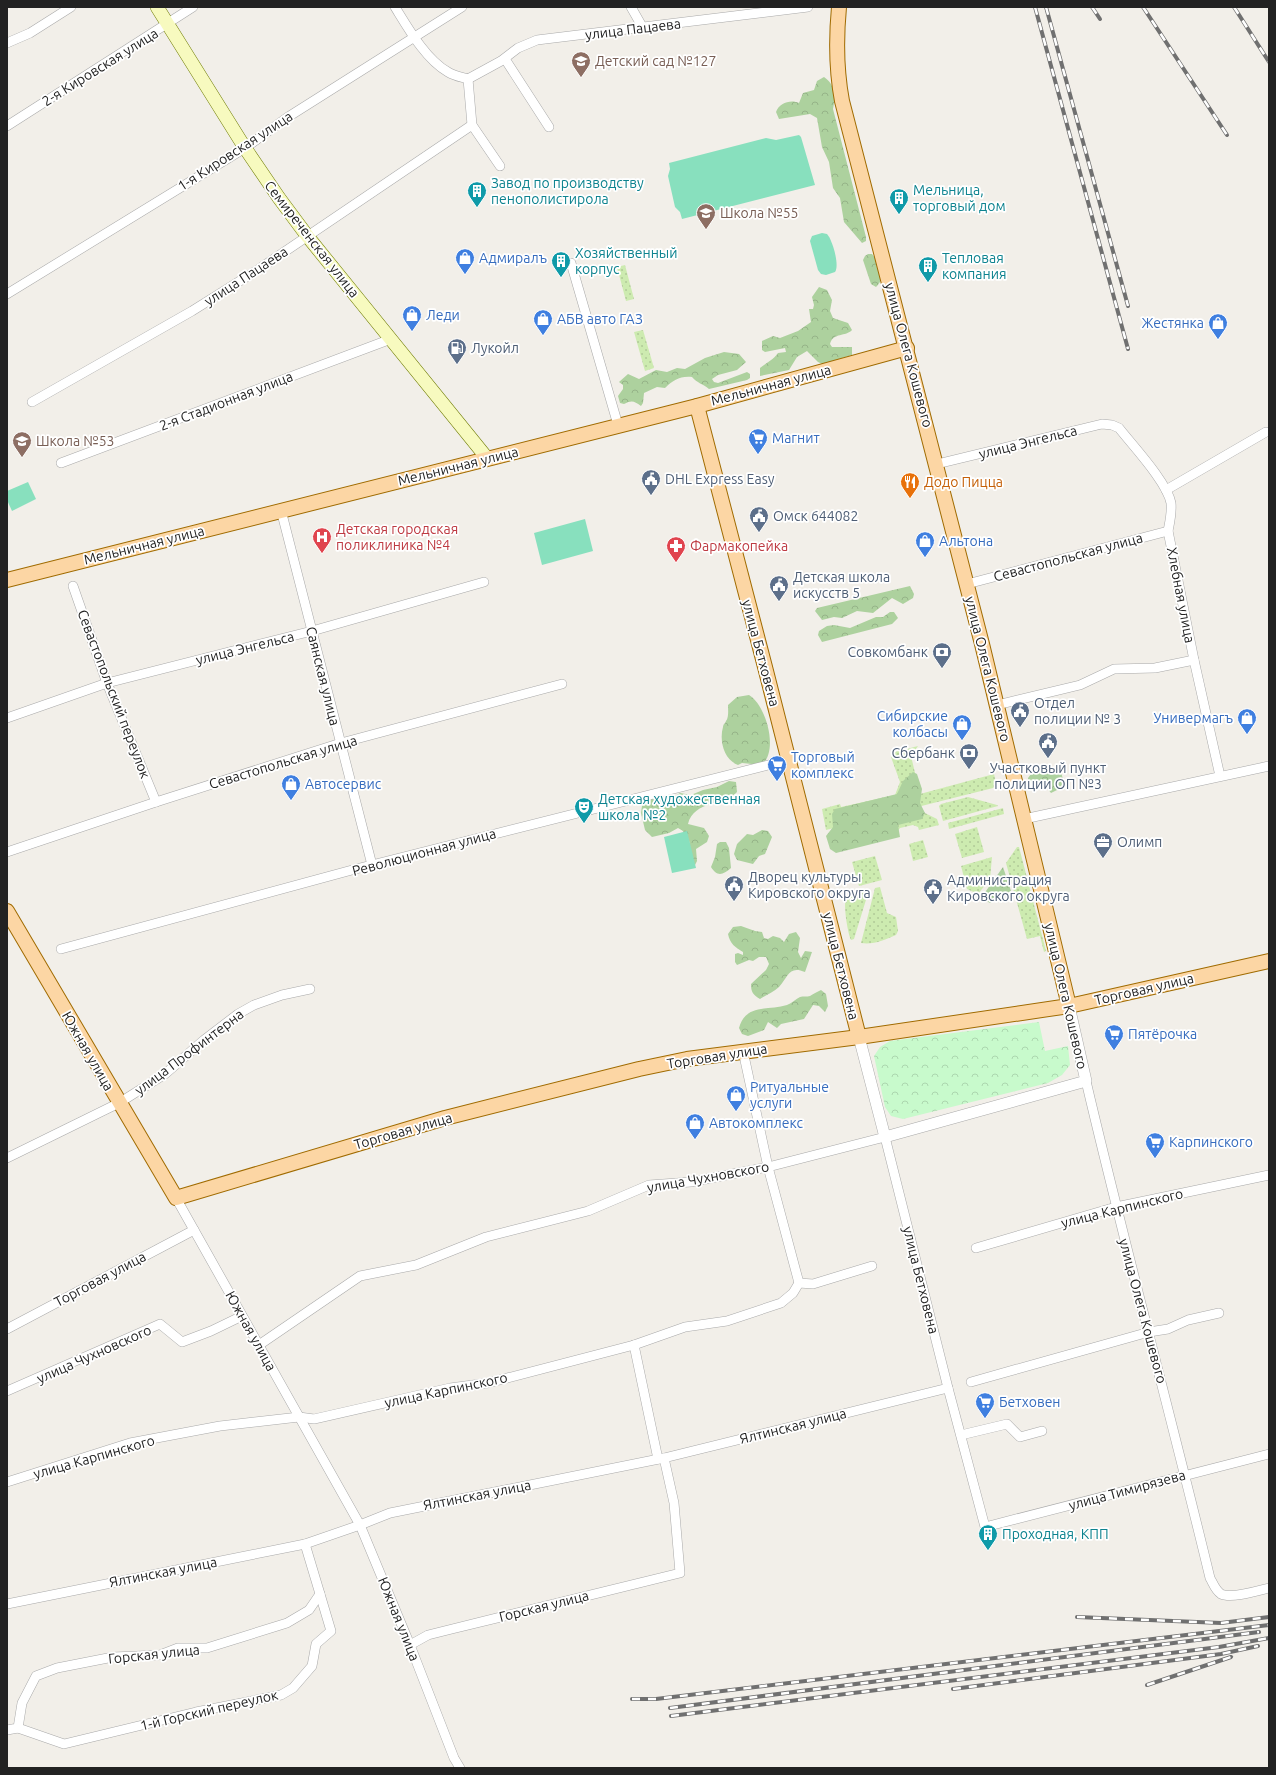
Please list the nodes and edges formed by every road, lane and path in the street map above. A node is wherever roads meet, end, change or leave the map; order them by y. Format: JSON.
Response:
{"nodes":[{"id":1,"x":71,"y":7,"type":"edge"},
{"id":2,"x":157,"y":7,"type":"edge"},
{"id":3,"x":193,"y":7,"type":"edge"},
{"id":4,"x":395,"y":7,"type":"edge"},
{"id":5,"x":462,"y":7,"type":"edge"},
{"id":6,"x":631,"y":7,"type":"edge"},
{"id":7,"x":808,"y":7,"type":"edge"},
{"id":8,"x":839,"y":7,"type":"edge"},
{"id":9,"x":168,"y":24,"type":"junction"},
{"id":10,"x":643,"y":28,"type":"junction"},
{"id":11,"x":415,"y":38,"type":"junction"},
{"id":12,"x":7,"y":43,"type":"edge"},
{"id":13,"x":505,"y":59,"type":"junction"},
{"id":14,"x":468,"y":79,"type":"junction"},
{"id":15,"x":472,"y":124,"type":"junction"},
{"id":16,"x":7,"y":126,"type":"edge"},
{"id":17,"x":549,"y":127,"type":"dead end"},
{"id":18,"x":245,"y":148,"type":"junction"},
{"id":19,"x":500,"y":166,"type":"dead end"},
{"id":20,"x":308,"y":237,"type":"junction"},
{"id":21,"x":571,"y":263,"type":"dead end"},
{"id":22,"x":7,"y":294,"type":"edge"},
{"id":23,"x":391,"y":339,"type":"junction"},
{"id":24,"x":907,"y":348,"type":"junction"},
{"id":25,"x":32,"y":402,"type":"dead end"},
{"id":26,"x":696,"y":406,"type":"junction"},
{"id":27,"x":618,"y":425,"type":"junction"},
{"id":28,"x":1119,"y":428,"type":"joint"},
{"id":29,"x":1266,"y":432,"type":"dead end"},
{"id":30,"x":487,"y":458,"type":"junction"},
{"id":31,"x":61,"y":463,"type":"dead end"},
{"id":32,"x":937,"y":464,"type":"junction"},
{"id":33,"x":1166,"y":490,"type":"junction"},
{"id":34,"x":281,"y":510,"type":"junction"},
{"id":35,"x":1168,"y":531,"type":"junction"},
{"id":36,"x":7,"y":580,"type":"edge"},
{"id":37,"x":484,"y":582,"type":"dead end"},
{"id":38,"x":967,"y":584,"type":"junction"},
{"id":39,"x":73,"y":586,"type":"dead end"},
{"id":40,"x":312,"y":631,"type":"junction"},
{"id":41,"x":1194,"y":660,"type":"junction"},
{"id":42,"x":107,"y":683,"type":"junction"},
{"id":43,"x":562,"y":684,"type":"dead end"},
{"id":44,"x":997,"y":705,"type":"junction"},
{"id":45,"x":7,"y":718,"type":"edge"},
{"id":46,"x":341,"y":744,"type":"junction"},
{"id":47,"x":788,"y":760,"type":"junction"},
{"id":48,"x":1269,"y":766,"type":"edge"},
{"id":49,"x":1220,"y":776,"type":"junction"},
{"id":50,"x":156,"y":802,"type":"junction"},
{"id":51,"x":1024,"y":819,"type":"junction"},
{"id":52,"x":7,"y":852,"type":"edge"},
{"id":53,"x":372,"y":865,"type":"junction"},
{"id":54,"x":7,"y":911,"type":"edge"},
{"id":55,"x":61,"y":948,"type":"dead end"},
{"id":56,"x":1269,"y":961,"type":"edge"},
{"id":57,"x":310,"y":989,"type":"dead end"},
{"id":58,"x":1069,"y":1006,"type":"junction"},
{"id":59,"x":859,"y":1038,"type":"junction"},
{"id":60,"x":743,"y":1051,"type":"junction"},
{"id":61,"x":1086,"y":1081,"type":"junction"},
{"id":62,"x":119,"y":1103,"type":"junction"},
{"id":63,"x":885,"y":1137,"type":"junction"},
{"id":64,"x":7,"y":1158,"type":"edge"},
{"id":65,"x":768,"y":1167,"type":"junction"},
{"id":66,"x":1269,"y":1175,"type":"edge"},
{"id":67,"x":176,"y":1198,"type":"junction"},
{"id":68,"x":1116,"y":1207,"type":"junction"},
{"id":69,"x":194,"y":1230,"type":"junction"},
{"id":70,"x":976,"y":1248,"type":"dead end"},
{"id":71,"x":872,"y":1266,"type":"dead end"},
{"id":72,"x":799,"y":1284,"type":"junction"},
{"id":73,"x":1220,"y":1313,"type":"dead end"},
{"id":74,"x":242,"y":1316,"type":"junction"},
{"id":75,"x":7,"y":1329,"type":"edge"},
{"id":76,"x":1149,"y":1332,"type":"junction"},
{"id":77,"x":259,"y":1345,"type":"junction"},
{"id":78,"x":634,"y":1345,"type":"junction"},
{"id":79,"x":971,"y":1382,"type":"dead end"},
{"id":80,"x":948,"y":1388,"type":"junction"},
{"id":81,"x":7,"y":1391,"type":"edge"},
{"id":82,"x":299,"y":1417,"type":"junction"},
{"id":83,"x":1042,"y":1431,"type":"dead end"},
{"id":84,"x":961,"y":1435,"type":"junction"},
{"id":85,"x":1269,"y":1454,"type":"edge"},
{"id":86,"x":661,"y":1458,"type":"junction"},
{"id":87,"x":1185,"y":1474,"type":"junction"},
{"id":88,"x":7,"y":1482,"type":"edge"},
{"id":89,"x":360,"y":1525,"type":"junction"},
{"id":90,"x":985,"y":1527,"type":"joint"},
{"id":91,"x":305,"y":1544,"type":"junction"},
{"id":92,"x":1269,"y":1588,"type":"edge"},
{"id":93,"x":320,"y":1594,"type":"junction"},
{"id":94,"x":7,"y":1604,"type":"edge"},
{"id":95,"x":410,"y":1645,"type":"junction"},
{"id":96,"x":18,"y":1728,"type":"junction"},
{"id":97,"x":7,"y":1730,"type":"edge"},
{"id":98,"x":460,"y":1768,"type":"edge"}],
"edges":[{"from":1,"to":12,"type":"street"},
{"from":2,"to":9,"type":"main road","name":"Семиреченская улица"},
{"from":3,"to":9,"type":"street","name":"2-я Кировская улица"},
{"from":4,"to":11,"type":"street"},
{"from":5,"to":11,"type":"street","name":"1-я Кировская улица"},
{"from":6,"to":10,"type":"street"},
{"from":7,"to":10,"type":"street","name":"улица Пацаева"},
{"from":8,"to":24,"type":"main road","name":"улица Олега Кошевого"},
{"from":9,"to":16,"type":"street","name":"2-я Кировская улица"},
{"from":9,"to":18,"type":"main road","name":"Семиреченская улица"},
{"from":10,"to":13,"type":"street","name":"улица Пацаева"},
{"from":11,"to":14,"type":"street"},
{"from":11,"to":18,"type":"street","name":"1-я Кировская улица"},
{"from":13,"to":14,"type":"street","name":"улица Пацаева"},
{"from":13,"to":17,"type":"street"},
{"from":14,"to":15,"type":"street"},
{"from":15,"to":19,"type":"street"},
{"from":15,"to":20,"type":"street","name":"улица Пацаева"},
{"from":18,"to":20,"type":"main road","name":"Семиреченская улица"},
{"from":18,"to":22,"type":"street","name":"1-я Кировская улица"},
{"from":20,"to":23,"type":"main road","name":"Семиреченская улица"},
{"from":20,"to":25,"type":"street","name":"улица Пацаева"},
{"from":21,"to":27,"type":"street"},
{"from":23,"to":30,"type":"main road","name":"Семиреченская улица"},
{"from":23,"to":31,"type":"street","name":"2-я Стадионная улица"},
{"from":24,"to":26,"type":"main road","name":"Мельничная улица"},
{"from":24,"to":32,"type":"main road","name":"улица Олега Кошевого"},
{"from":26,"to":27,"type":"main road","name":"Мельничная улица"},
{"from":26,"to":47,"type":"main road","name":"улица Бетховена"},
{"from":27,"to":30,"type":"main road","name":"Мельничная улица"},
{"from":28,"to":32,"type":"street","name":"улица Энгельса"},
{"from":28,"to":33,"type":"street","name":"Хлебная улица"},
{"from":29,"to":33,"type":"street"},
{"from":30,"to":34,"type":"main road","name":"Мельничная улица"},
{"from":32,"to":38,"type":"main road","name":"улица Олега Кошевого"},
{"from":33,"to":35,"type":"street","name":"Хлебная улица"},
{"from":34,"to":36,"type":"main road","name":"Мельничная улица"},
{"from":34,"to":40,"type":"street","name":"Саянская улица"},
{"from":35,"to":38,"type":"street","name":"Севастопольская улица"},
{"from":35,"to":41,"type":"street","name":"Хлебная улица"},
{"from":37,"to":40,"type":"street","name":"улица Энгельса"},
{"from":38,"to":44,"type":"main road","name":"улица Олега Кошевого"},
{"from":39,"to":42,"type":"street","name":"Севастопольский переулок"},
{"from":40,"to":42,"type":"street","name":"улица Энгельса"},
{"from":40,"to":46,"type":"street","name":"Саянская улица"},
{"from":41,"to":44,"type":"street"},
{"from":41,"to":49,"type":"street","name":"Хлебная улица"},
{"from":42,"to":45,"type":"street","name":"улица Энгельса"},
{"from":42,"to":50,"type":"street","name":"Севастопольский переулок"},
{"from":43,"to":46,"type":"street","name":"Севастопольская улица"},
{"from":44,"to":51,"type":"main road","name":"улица Олега Кошевого"},
{"from":46,"to":50,"type":"street","name":"Севастопольская улица"},
{"from":46,"to":53,"type":"street","name":"Саянская улица"},
{"from":47,"to":53,"type":"street","name":"Революционная улица"},
{"from":47,"to":59,"type":"main road","name":"улица Бетховена"},
{"from":48,"to":49,"type":"street"},
{"from":49,"to":51,"type":"street"},
{"from":50,"to":52,"type":"street","name":"Севастопольская улица"},
{"from":51,"to":58,"type":"main road","name":"улица Олега Кошевого"},
{"from":53,"to":55,"type":"street","name":"Революционная улица"},
{"from":54,"to":62,"type":"main road","name":"Южная улица"},
{"from":56,"to":58,"type":"main road","name":"Торговая улица"},
{"from":57,"to":62,"type":"street","name":"улица Профинтерна"},
{"from":58,"to":59,"type":"main road","name":"Торговая улица"},
{"from":58,"to":61,"type":"street","name":"улица Олега Кошевого"},
{"from":59,"to":60,"type":"main road","name":"Торговая улица"},
{"from":59,"to":63,"type":"street","name":"улица Бетховена"},
{"from":60,"to":65,"type":"street"},
{"from":60,"to":67,"type":"main road","name":"Торговая улица"},
{"from":61,"to":63,"type":"street","name":"улица Чухновского"},
{"from":61,"to":68,"type":"street","name":"улица Олега Кошевого"},
{"from":62,"to":64,"type":"street","name":"улица Профинтерна"},
{"from":62,"to":67,"type":"main road","name":"Южная улица"},
{"from":63,"to":65,"type":"street","name":"улица Чухновского"},
{"from":63,"to":80,"type":"street","name":"улица Бетховена"},
{"from":65,"to":72,"type":"street"},
{"from":65,"to":77,"type":"street","name":"улица Чухновского"},
{"from":66,"to":68,"type":"street","name":"улица Карпинского"},
{"from":67,"to":69,"type":"street","name":"Южная улица"},
{"from":68,"to":70,"type":"street","name":"улица Карпинского"},
{"from":68,"to":76,"type":"street","name":"улица Олега Кошевого"},
{"from":69,"to":74,"type":"street","name":"Южная улица"},
{"from":69,"to":75,"type":"street","name":"Торговая улица"},
{"from":71,"to":72,"type":"street"},
{"from":72,"to":78,"type":"street","name":"улица Карпинского"},
{"from":73,"to":76,"type":"street"},
{"from":74,"to":77,"type":"street","name":"Южная улица"},
{"from":74,"to":81,"type":"street","name":"улица Чухновского"},
{"from":76,"to":79,"type":"street"},
{"from":76,"to":87,"type":"street","name":"улица Олега Кошевого"},
{"from":77,"to":82,"type":"street","name":"Южная улица"},
{"from":78,"to":82,"type":"street","name":"улица Карпинского"},
{"from":78,"to":86,"type":"street"},
{"from":80,"to":84,"type":"street","name":"улица Бетховена"},
{"from":80,"to":86,"type":"street","name":"Ялтинская улица"},
{"from":82,"to":88,"type":"street","name":"улица Карпинского"},
{"from":82,"to":89,"type":"street","name":"Южная улица"},
{"from":83,"to":84,"type":"street"},
{"from":84,"to":90,"type":"street","name":"улица Бетховена"},
{"from":85,"to":87,"type":"street","name":"улица Тимирязева"},
{"from":86,"to":89,"type":"street","name":"Ялтинская улица"},
{"from":86,"to":95,"type":"street","name":"Горская улица"},
{"from":87,"to":90,"type":"street","name":"улица Тимирязева"},
{"from":87,"to":92,"type":"street","name":"улица Олега Кошевого"},
{"from":89,"to":91,"type":"street","name":"Ялтинская улица"},
{"from":89,"to":95,"type":"street","name":"Южная улица"},
{"from":91,"to":93,"type":"street"},
{"from":91,"to":94,"type":"street","name":"Ялтинская улица"},
{"from":93,"to":96,"type":"street","name":"Горская улица"},
{"from":93,"to":96,"type":"street","name":"1-й Горский переулок"},
{"from":95,"to":98,"type":"street","name":"Южная улица"},
{"from":96,"to":97,"type":"street"}]}
